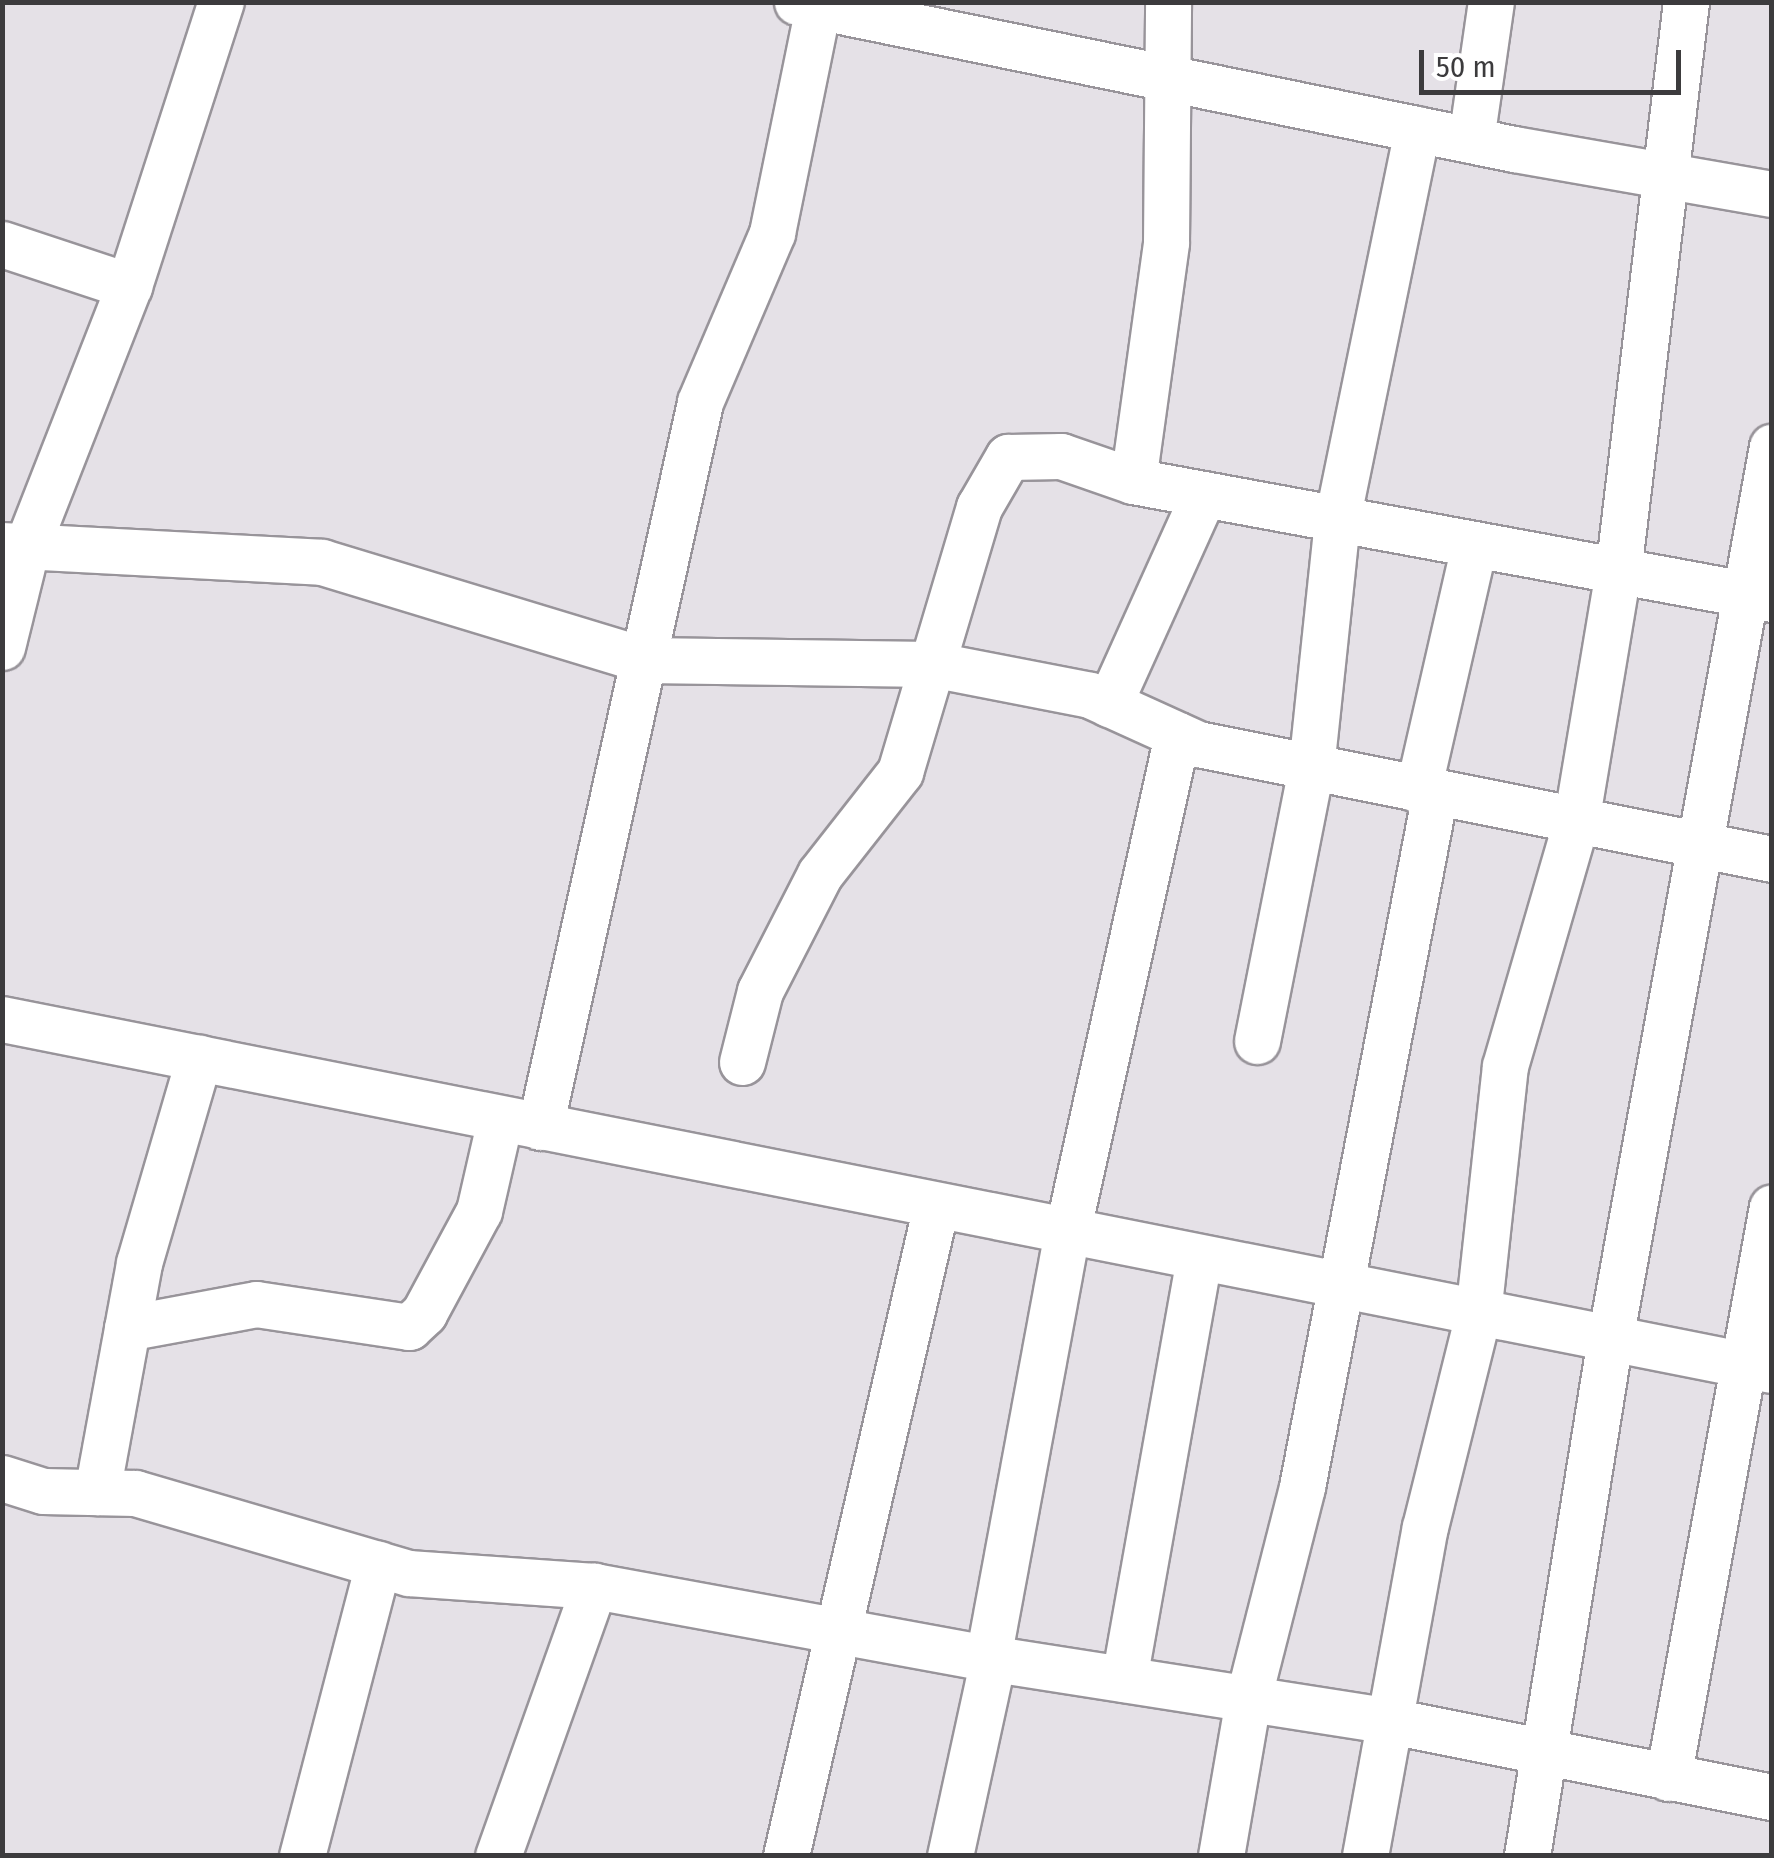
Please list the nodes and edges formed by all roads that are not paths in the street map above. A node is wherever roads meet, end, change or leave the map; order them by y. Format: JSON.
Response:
{"nodes":[{"id":1,"x":221,"y":2,"type":"edge"},
{"id":2,"x":1168,"y":2,"type":"edge"},
{"id":3,"x":1491,"y":2,"type":"edge"},
{"id":4,"x":1686,"y":2,"type":"edge"},
{"id":5,"x":808,"y":5,"type":"edge"},
{"id":6,"x":878,"y":10,"type":"edge"},
{"id":7,"x":1166,"y":78,"type":"junction"},
{"id":8,"x":1416,"y":129,"type":"junction"},
{"id":9,"x":1470,"y":140,"type":"junction"},
{"id":10,"x":1662,"y":175,"type":"junction"},
{"id":11,"x":1772,"y":194,"type":"edge"},
{"id":12,"x":2,"y":244,"type":"edge"},
{"id":13,"x":129,"y":286,"type":"junction"},
{"id":14,"x":1772,"y":447,"type":"edge"},
{"id":15,"x":1133,"y":481,"type":"junction"},
{"id":16,"x":1204,"y":494,"type":"junction"},
{"id":17,"x":1337,"y":520,"type":"junction"},
{"id":18,"x":15,"y":545,"type":"edge"},
{"id":19,"x":1474,"y":545,"type":"junction"},
{"id":20,"x":1618,"y":572,"type":"junction"},
{"id":21,"x":1759,"y":596,"type":"edge"},
{"id":22,"x":2,"y":647,"type":"edge"},
{"id":23,"x":645,"y":660,"type":"junction"},
{"id":24,"x":931,"y":664,"type":"junction"},
{"id":25,"x":1109,"y":704,"type":"junction"},
{"id":26,"x":1177,"y":735,"type":"junction"},
{"id":27,"x":1311,"y":768,"type":"junction"},
{"id":28,"x":1426,"y":792,"type":"junction"},
{"id":29,"x":1576,"y":822,"type":"junction"},
{"id":30,"x":1700,"y":848,"type":"junction"},
{"id":31,"x":1772,"y":858,"type":"edge"},
{"id":32,"x":2,"y":1019,"type":"edge"},
{"id":33,"x":1257,"y":1041,"type":"dead end"},
{"id":34,"x":199,"y":1058,"type":"junction"},
{"id":35,"x":742,"y":1062,"type":"dead end"},
{"id":36,"x":520,"y":1123,"type":"junction"},
{"id":37,"x":936,"y":1206,"type":"junction"},
{"id":38,"x":1772,"y":1207,"type":"edge"},
{"id":39,"x":1067,"y":1233,"type":"junction"},
{"id":40,"x":1199,"y":1259,"type":"junction"},
{"id":41,"x":1341,"y":1288,"type":"junction"},
{"id":42,"x":1478,"y":1314,"type":"junction"},
{"id":43,"x":127,"y":1328,"type":"junction"},
{"id":44,"x":1610,"y":1339,"type":"junction"},
{"id":45,"x":1756,"y":1367,"type":"edge"},
{"id":46,"x":2,"y":1478,"type":"edge"},
{"id":47,"x":96,"y":1492,"type":"junction"},
{"id":48,"x":378,"y":1564,"type":"junction"},
{"id":49,"x":594,"y":1586,"type":"junction"},
{"id":50,"x":836,"y":1630,"type":"junction"},
{"id":51,"x":990,"y":1659,"type":"junction"},
{"id":52,"x":1124,"y":1679,"type":"junction"},
{"id":53,"x":1248,"y":1698,"type":"junction"},
{"id":54,"x":1386,"y":1720,"type":"junction"},
{"id":55,"x":1540,"y":1754,"type":"junction"},
{"id":56,"x":1668,"y":1778,"type":"junction"},
{"id":57,"x":1772,"y":1797,"type":"edge"},
{"id":58,"x":302,"y":1856,"type":"edge"},
{"id":59,"x":498,"y":1856,"type":"edge"},
{"id":60,"x":786,"y":1856,"type":"edge"},
{"id":61,"x":950,"y":1856,"type":"edge"},
{"id":62,"x":1222,"y":1856,"type":"edge"},
{"id":63,"x":1365,"y":1856,"type":"edge"},
{"id":64,"x":1527,"y":1856,"type":"edge"}],
"edges":[{"from":1,"to":13,"type":"street"},
{"from":2,"to":7,"type":"street"},
{"from":3,"to":9,"type":"street"},
{"from":4,"to":10,"type":"street"},
{"from":5,"to":6,"type":"street"},
{"from":5,"to":23,"type":"street"},
{"from":6,"to":7,"type":"street"},
{"from":7,"to":8,"type":"street"},
{"from":7,"to":15,"type":"street"},
{"from":8,"to":9,"type":"street"},
{"from":8,"to":17,"type":"street"},
{"from":9,"to":10,"type":"street"},
{"from":10,"to":11,"type":"street"},
{"from":10,"to":20,"type":"street"},
{"from":12,"to":13,"type":"street"},
{"from":13,"to":18,"type":"street"},
{"from":14,"to":21,"type":"street"},
{"from":15,"to":16,"type":"street"},
{"from":15,"to":24,"type":"street"},
{"from":16,"to":17,"type":"street"},
{"from":16,"to":25,"type":"street"},
{"from":17,"to":19,"type":"street"},
{"from":17,"to":27,"type":"street"},
{"from":18,"to":22,"type":"street"},
{"from":18,"to":23,"type":"street"},
{"from":19,"to":20,"type":"street"},
{"from":19,"to":28,"type":"street"},
{"from":20,"to":21,"type":"street"},
{"from":20,"to":29,"type":"street"},
{"from":21,"to":30,"type":"street"},
{"from":23,"to":24,"type":"street"},
{"from":23,"to":36,"type":"street"},
{"from":24,"to":25,"type":"street"},
{"from":24,"to":35,"type":"street"},
{"from":25,"to":26,"type":"street"},
{"from":26,"to":27,"type":"street"},
{"from":26,"to":39,"type":"street"},
{"from":27,"to":28,"type":"street"},
{"from":27,"to":33,"type":"street"},
{"from":28,"to":29,"type":"street"},
{"from":28,"to":41,"type":"street"},
{"from":29,"to":30,"type":"street"},
{"from":29,"to":42,"type":"street"},
{"from":30,"to":31,"type":"street"},
{"from":30,"to":44,"type":"street"},
{"from":32,"to":34,"type":"street"},
{"from":34,"to":36,"type":"street"},
{"from":34,"to":43,"type":"street"},
{"from":36,"to":37,"type":"street"},
{"from":36,"to":43,"type":"street"},
{"from":37,"to":39,"type":"street"},
{"from":37,"to":50,"type":"street"},
{"from":38,"to":45,"type":"street"},
{"from":39,"to":40,"type":"street"},
{"from":39,"to":51,"type":"street"},
{"from":40,"to":41,"type":"street"},
{"from":40,"to":52,"type":"street"},
{"from":41,"to":42,"type":"street"},
{"from":41,"to":53,"type":"street"},
{"from":42,"to":44,"type":"street"},
{"from":42,"to":54,"type":"street"},
{"from":43,"to":47,"type":"street"},
{"from":44,"to":45,"type":"street"},
{"from":44,"to":55,"type":"street"},
{"from":45,"to":56,"type":"street"},
{"from":46,"to":47,"type":"street"},
{"from":47,"to":48,"type":"street"},
{"from":48,"to":49,"type":"street"},
{"from":48,"to":58,"type":"street"},
{"from":49,"to":50,"type":"street"},
{"from":49,"to":59,"type":"street"},
{"from":50,"to":51,"type":"street"},
{"from":50,"to":60,"type":"street"},
{"from":51,"to":52,"type":"street"},
{"from":51,"to":61,"type":"street"},
{"from":52,"to":53,"type":"street"},
{"from":53,"to":54,"type":"street"},
{"from":53,"to":62,"type":"street"},
{"from":54,"to":55,"type":"street"},
{"from":54,"to":63,"type":"street"},
{"from":55,"to":56,"type":"street"},
{"from":55,"to":64,"type":"street"},
{"from":56,"to":57,"type":"street"}]}
